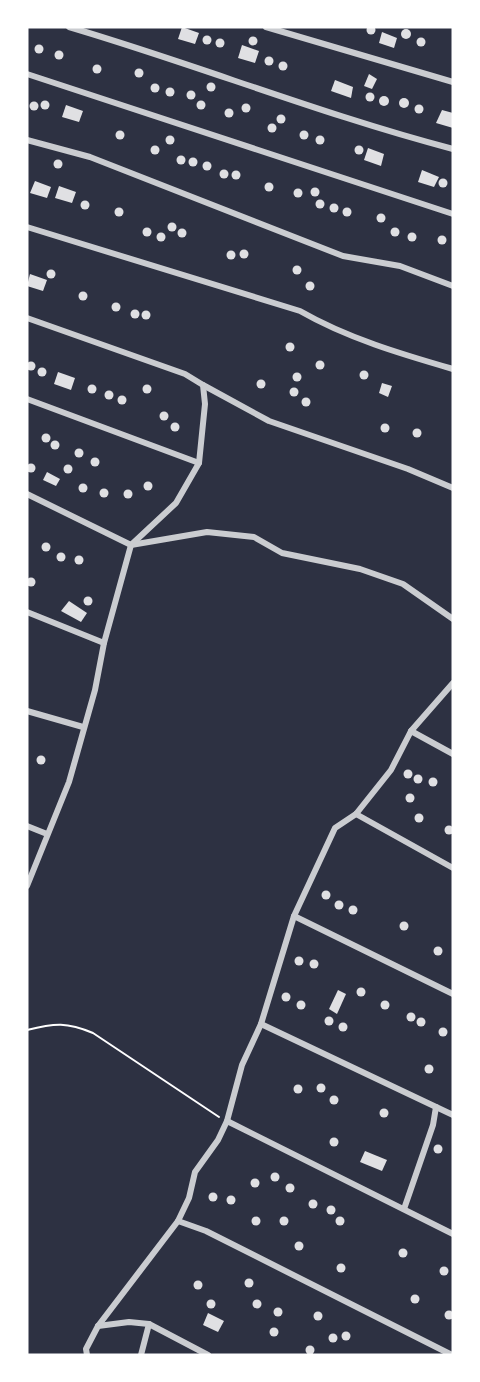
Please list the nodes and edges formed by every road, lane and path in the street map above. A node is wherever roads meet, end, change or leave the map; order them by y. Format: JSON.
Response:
{"nodes":[{"id":1,"x":69,"y":27,"type":"edge"},
{"id":2,"x":266,"y":27,"type":"edge"},
{"id":3,"x":27,"y":74,"type":"edge"},
{"id":4,"x":453,"y":81,"type":"edge"},
{"id":5,"x":27,"y":140,"type":"edge"},
{"id":6,"x":453,"y":149,"type":"edge"},
{"id":7,"x":453,"y":214,"type":"edge"},
{"id":8,"x":27,"y":227,"type":"edge"},
{"id":9,"x":453,"y":286,"type":"edge"},
{"id":10,"x":27,"y":318,"type":"edge"},
{"id":11,"x":453,"y":369,"type":"edge"},
{"id":12,"x":203,"y":385,"type":"junction"},
{"id":13,"x":27,"y":399,"type":"edge"},
{"id":14,"x":199,"y":463,"type":"junction"},
{"id":15,"x":453,"y":488,"type":"edge"},
{"id":16,"x":27,"y":494,"type":"edge"},
{"id":17,"x":131,"y":545,"type":"junction"},
{"id":18,"x":27,"y":612,"type":"edge"},
{"id":19,"x":453,"y":619,"type":"edge"},
{"id":20,"x":104,"y":643,"type":"junction"},
{"id":21,"x":453,"y":683,"type":"edge"},
{"id":22,"x":27,"y":711,"type":"edge"},
{"id":23,"x":83,"y":727,"type":"junction"},
{"id":24,"x":411,"y":731,"type":"junction"},
{"id":25,"x":453,"y":753,"type":"edge"},
{"id":26,"x":356,"y":814,"type":"junction"},
{"id":27,"x":27,"y":826,"type":"edge"},
{"id":28,"x":47,"y":834,"type":"junction"},
{"id":29,"x":453,"y":868,"type":"edge"},
{"id":30,"x":27,"y":886,"type":"edge"},
{"id":31,"x":294,"y":916,"type":"junction"},
{"id":32,"x":453,"y":994,"type":"edge"},
{"id":33,"x":261,"y":1024,"type":"junction"},
{"id":34,"x":27,"y":1030,"type":"edge"},
{"id":35,"x":436,"y":1107,"type":"junction"},
{"id":36,"x":453,"y":1115,"type":"edge"},
{"id":37,"x":227,"y":1121,"type":"junction"},
{"id":38,"x":404,"y":1209,"type":"junction"},
{"id":39,"x":178,"y":1221,"type":"junction"},
{"id":40,"x":453,"y":1233,"type":"edge"},
{"id":41,"x":149,"y":1324,"type":"junction"},
{"id":42,"x":98,"y":1326,"type":"junction"},
{"id":43,"x":87,"y":1355,"type":"edge"},
{"id":44,"x":141,"y":1355,"type":"edge"},
{"id":45,"x":208,"y":1355,"type":"edge"},
{"id":46,"x":452,"y":1355,"type":"edge"}],
"edges":[{"from":1,"to":6,"type":"street"},
{"from":2,"to":4,"type":"street"},
{"from":3,"to":7,"type":"street"},
{"from":5,"to":9,"type":"street"},
{"from":8,"to":11,"type":"street"},
{"from":10,"to":12,"type":"street"},
{"from":12,"to":14,"type":"street"},
{"from":12,"to":15,"type":"street"},
{"from":13,"to":14,"type":"street"},
{"from":14,"to":17,"type":"street"},
{"from":16,"to":17,"type":"street"},
{"from":17,"to":19,"type":"street"},
{"from":17,"to":20,"type":"street"},
{"from":18,"to":20,"type":"street"},
{"from":20,"to":23,"type":"street"},
{"from":21,"to":24,"type":"street"},
{"from":22,"to":23,"type":"street"},
{"from":23,"to":28,"type":"street"},
{"from":24,"to":25,"type":"street"},
{"from":24,"to":26,"type":"street"},
{"from":26,"to":29,"type":"street"},
{"from":26,"to":31,"type":"street"},
{"from":27,"to":28,"type":"street"},
{"from":28,"to":30,"type":"street"},
{"from":31,"to":32,"type":"street"},
{"from":31,"to":33,"type":"street"},
{"from":33,"to":35,"type":"street"},
{"from":33,"to":37,"type":"street"},
{"from":34,"to":37,"type":"path"},
{"from":35,"to":36,"type":"street"},
{"from":35,"to":38,"type":"street"},
{"from":37,"to":38,"type":"street"},
{"from":37,"to":39,"type":"street"},
{"from":38,"to":40,"type":"street"},
{"from":39,"to":42,"type":"street"},
{"from":39,"to":46,"type":"street"},
{"from":41,"to":42,"type":"street"},
{"from":41,"to":44,"type":"street"},
{"from":41,"to":45,"type":"street"},
{"from":42,"to":43,"type":"street"}]}
